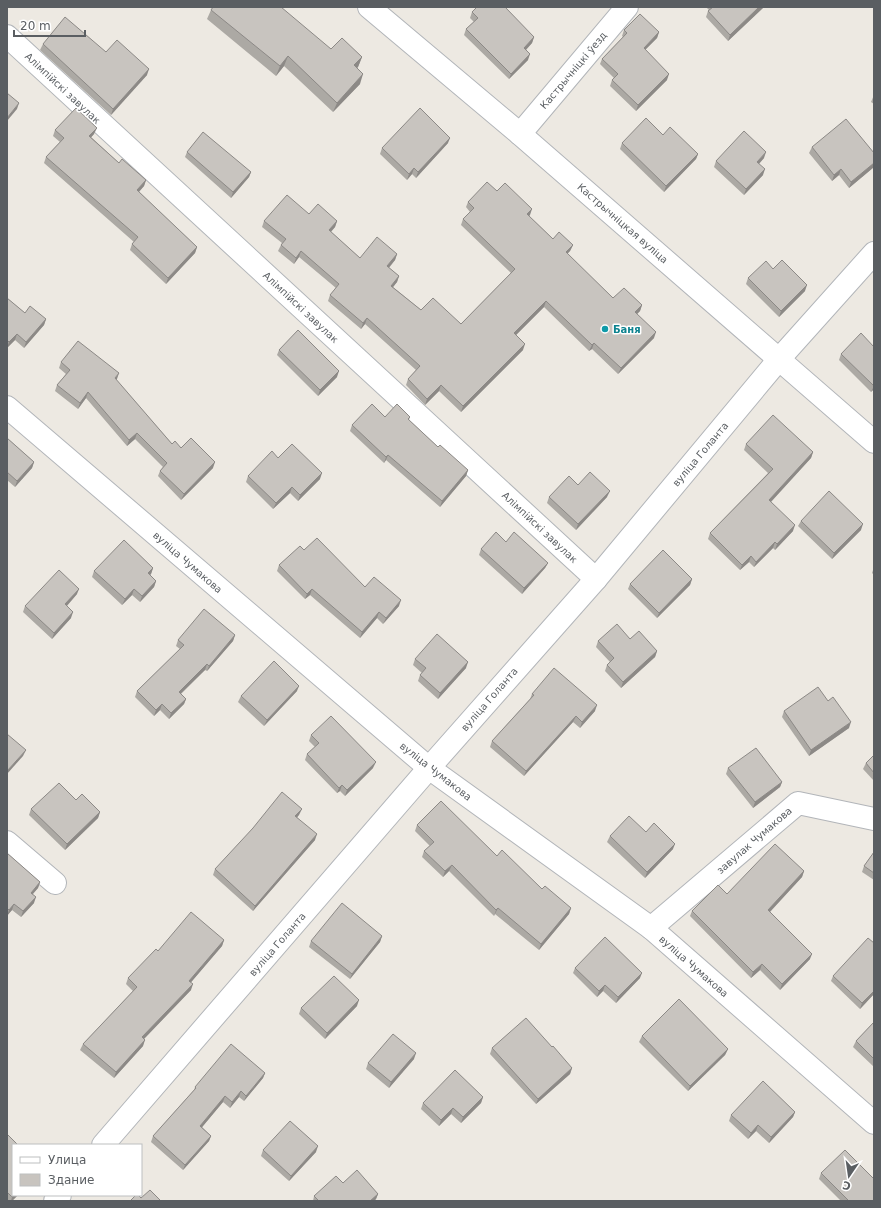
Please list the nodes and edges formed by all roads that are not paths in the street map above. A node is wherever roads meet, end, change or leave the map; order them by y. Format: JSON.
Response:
{"nodes":[{"id":1,"x":369,"y":7,"type":"edge"},
{"id":2,"x":627,"y":7,"type":"edge"},
{"id":3,"x":7,"y":36,"type":"edge"},
{"id":4,"x":520,"y":134,"type":"junction"},
{"id":5,"x":874,"y":253,"type":"edge"},
{"id":6,"x":780,"y":358,"type":"junction"},
{"id":7,"x":7,"y":407,"type":"edge"},
{"id":8,"x":874,"y":442,"type":"edge"},
{"id":9,"x":596,"y":579,"type":"junction"},
{"id":10,"x":429,"y":768,"type":"junction"},
{"id":11,"x":874,"y":819,"type":"edge"},
{"id":12,"x":7,"y":842,"type":"edge"},
{"id":13,"x":55,"y":883,"type":"dead end"},
{"id":14,"x":651,"y":928,"type":"junction"},
{"id":15,"x":874,"y":1123,"type":"edge"},
{"id":16,"x":104,"y":1144,"type":"edge"}],
"edges":[{"from":1,"to":4,"type":"street","name":"Кастрычніцкая вуліца"},
{"from":2,"to":4,"type":"street","name":"Кастрычніцкі ўезд"},
{"from":3,"to":9,"type":"street","name":"Алімпійскі завулак"},
{"from":4,"to":6,"type":"street","name":"Кастрычніцкая вуліца"},
{"from":5,"to":6,"type":"street","name":"вуліца Голанта"},
{"from":6,"to":8,"type":"street","name":"Кастрычніцкая вуліца"},
{"from":6,"to":9,"type":"street","name":"вуліца Голанта"},
{"from":7,"to":10,"type":"street","name":"вуліца Чумакова"},
{"from":9,"to":10,"type":"street","name":"вуліца Голанта"},
{"from":10,"to":14,"type":"street","name":"вуліца Чумакова"},
{"from":10,"to":16,"type":"street","name":"вуліца Голанта"},
{"from":11,"to":14,"type":"street","name":"завулак Чумакова"},
{"from":12,"to":13,"type":"street"},
{"from":14,"to":15,"type":"street","name":"вуліца Чумакова"}]}
